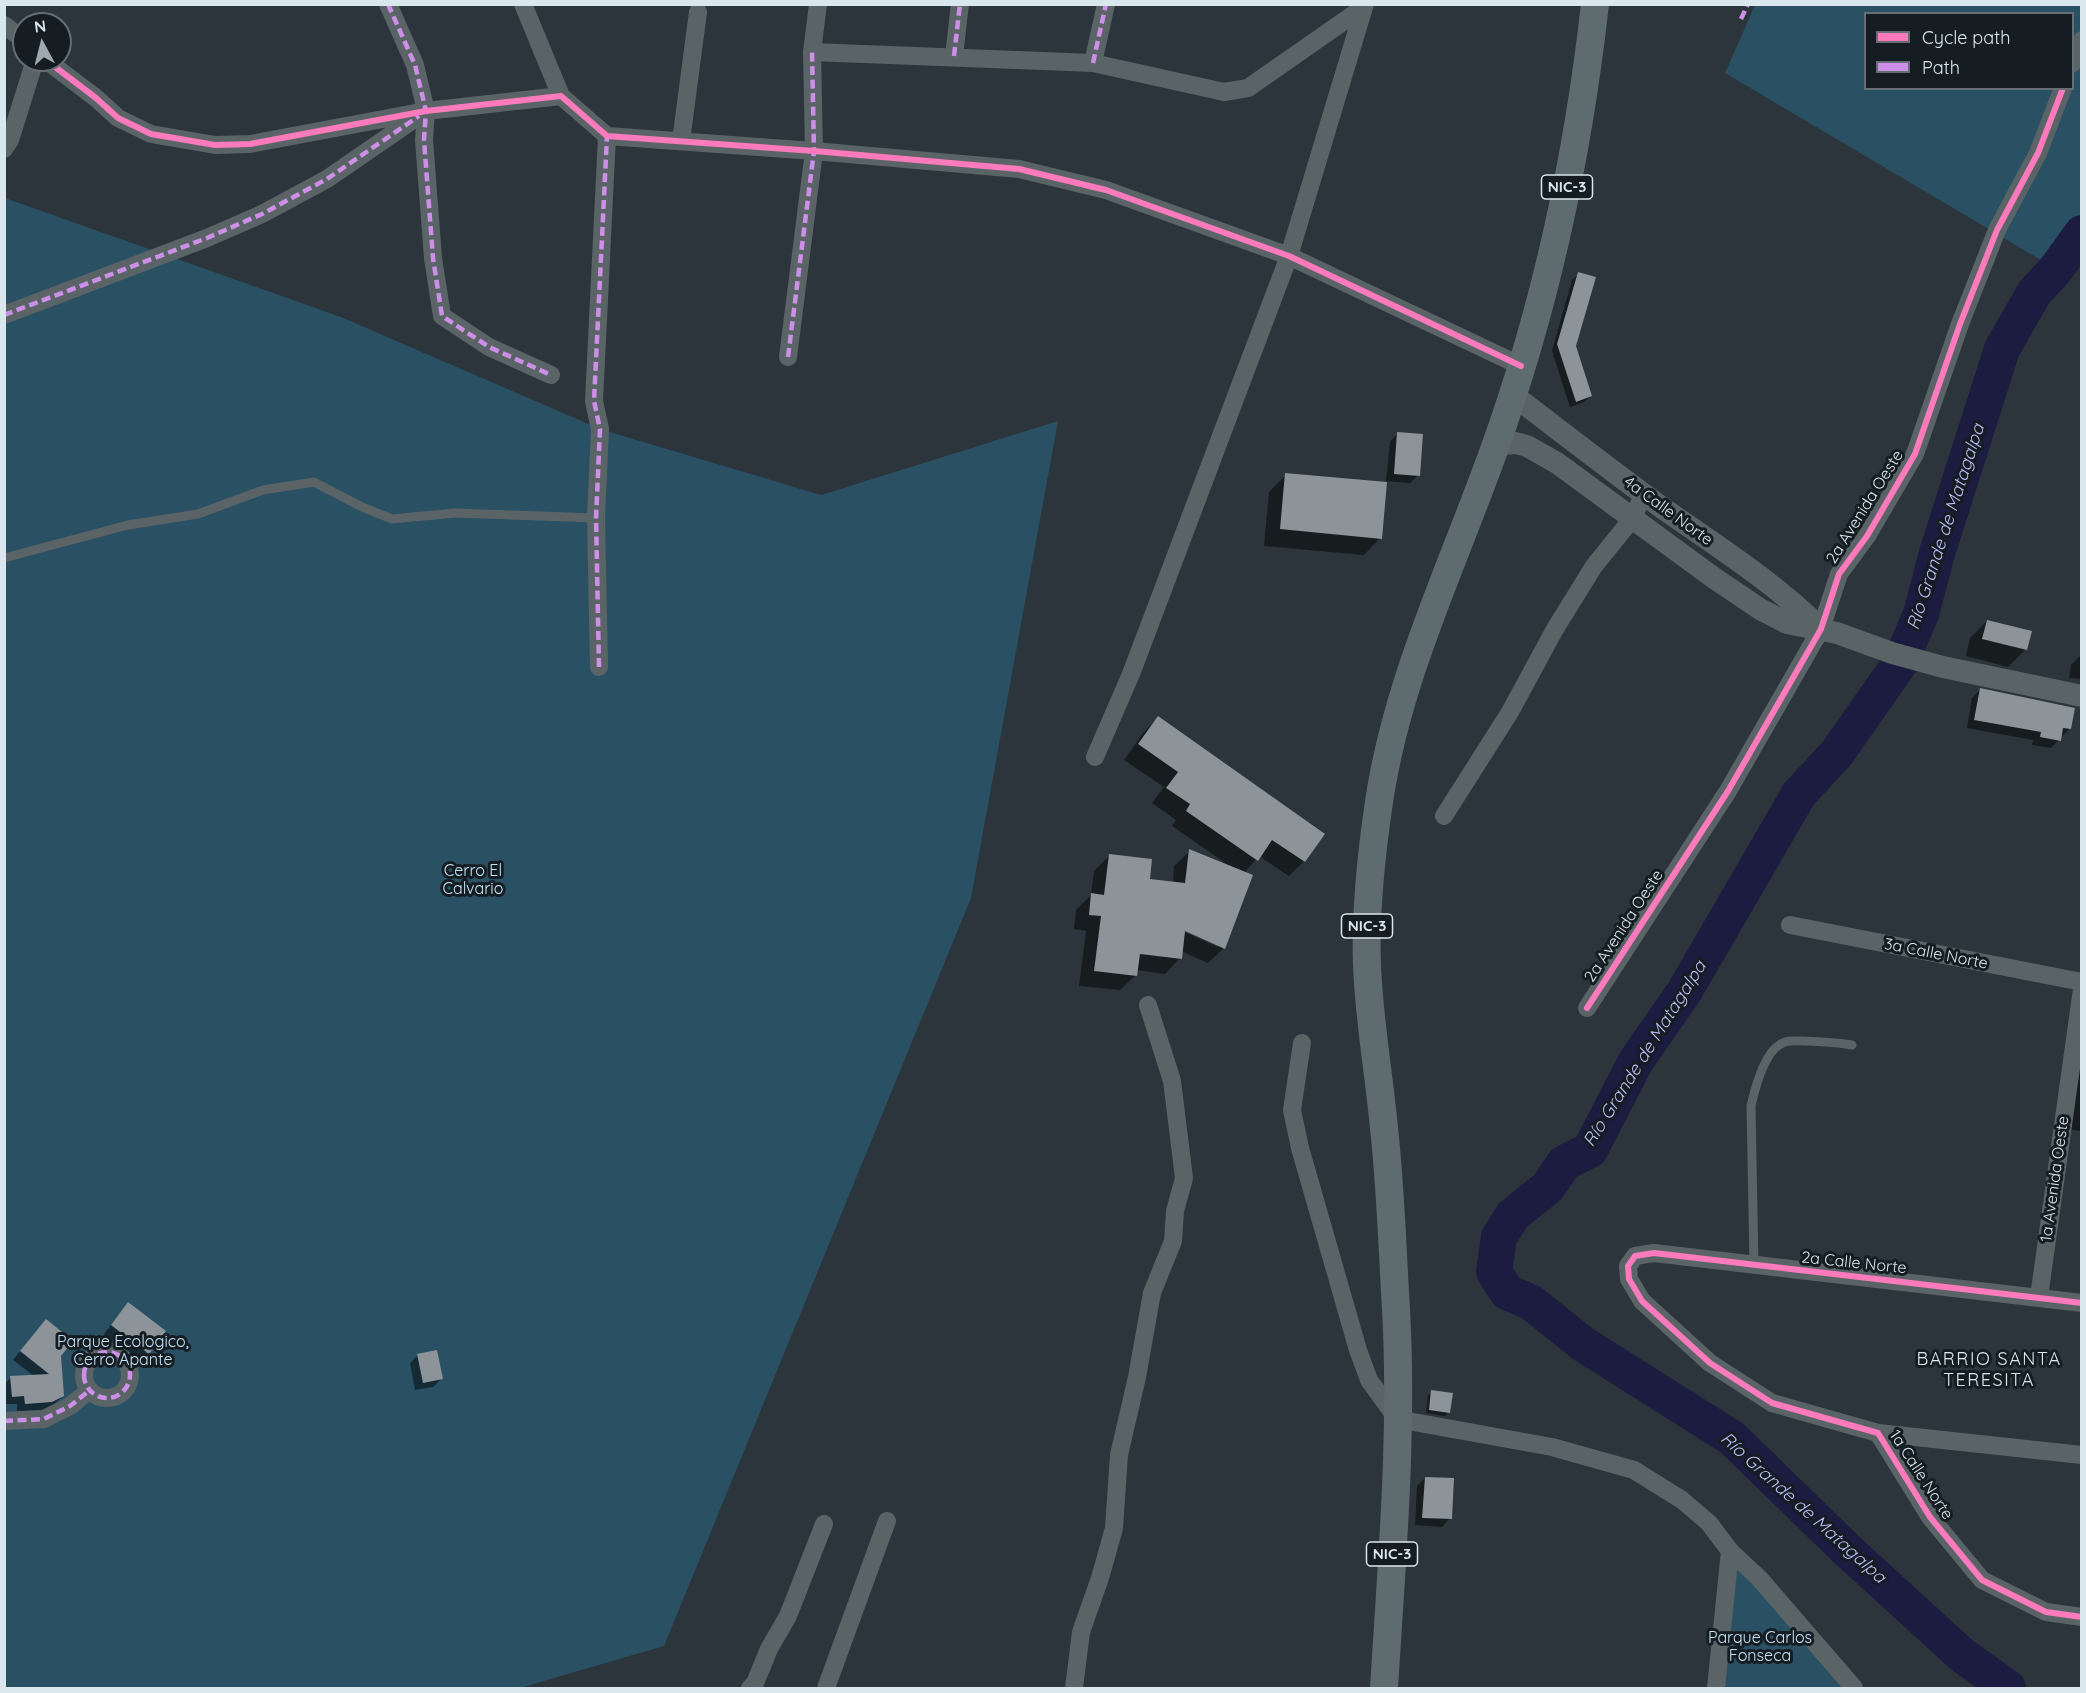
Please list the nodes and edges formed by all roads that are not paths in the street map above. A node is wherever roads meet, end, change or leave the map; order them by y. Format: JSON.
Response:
{"nodes":[{"id":1,"x":388,"y":4,"type":"edge"},
{"id":2,"x":523,"y":4,"type":"edge"},
{"id":3,"x":818,"y":4,"type":"edge"},
{"id":4,"x":960,"y":4,"type":"edge"},
{"id":5,"x":1106,"y":4,"type":"edge"},
{"id":6,"x":1595,"y":4,"type":"edge"},
{"id":7,"x":1365,"y":6,"type":"edge"},
{"id":8,"x":698,"y":12,"type":"dead end"},
{"id":9,"x":2081,"y":42,"type":"edge"},
{"id":10,"x":812,"y":52,"type":"junction"},
{"id":11,"x":954,"y":56,"type":"junction"},
{"id":12,"x":2074,"y":61,"type":"edge"},
{"id":13,"x":1093,"y":63,"type":"junction"},
{"id":14,"x":31,"y":72,"type":"edge"},
{"id":15,"x":62,"y":72,"type":"edge"},
{"id":16,"x":2062,"y":90,"type":"edge"},
{"id":17,"x":561,"y":96,"type":"junction"},
{"id":18,"x":426,"y":111,"type":"junction"},
{"id":19,"x":607,"y":136,"type":"junction"},
{"id":20,"x":681,"y":141,"type":"junction"},
{"id":21,"x":4,"y":148,"type":"edge"},
{"id":22,"x":814,"y":151,"type":"junction"},
{"id":23,"x":1289,"y":256,"type":"junction"},
{"id":24,"x":4,"y":315,"type":"edge"},
{"id":25,"x":788,"y":357,"type":"dead end"},
{"id":26,"x":1521,"y":366,"type":"junction"},
{"id":27,"x":551,"y":375,"type":"dead end"},
{"id":28,"x":1513,"y":395,"type":"junction"},
{"id":29,"x":1494,"y":451,"type":"junction"},
{"id":30,"x":1644,"y":494,"type":"junction"},
{"id":31,"x":596,"y":518,"type":"junction"},
{"id":32,"x":1632,"y":519,"type":"junction"},
{"id":33,"x":4,"y":558,"type":"edge"},
{"id":34,"x":1829,"y":631,"type":"junction"},
{"id":35,"x":599,"y":667,"type":"dead end"},
{"id":36,"x":2082,"y":696,"type":"edge"},
{"id":37,"x":1095,"y":757,"type":"dead end"},
{"id":38,"x":1444,"y":816,"type":"dead end"},
{"id":39,"x":1790,"y":925,"type":"dead end"},
{"id":40,"x":2082,"y":982,"type":"edge"},
{"id":41,"x":2082,"y":989,"type":"edge"},
{"id":42,"x":1148,"y":1005,"type":"dead end"},
{"id":43,"x":1587,"y":1008,"type":"dead end"},
{"id":44,"x":1302,"y":1043,"type":"dead end"},
{"id":45,"x":1852,"y":1045,"type":"dead end"},
{"id":46,"x":1628,"y":1266,"type":"joint"},
{"id":47,"x":1754,"y":1266,"type":"junction"},
{"id":48,"x":2039,"y":1297,"type":"junction"},
{"id":49,"x":2082,"y":1303,"type":"edge"},
{"id":50,"x":90,"y":1390,"type":"dead end"},
{"id":51,"x":1397,"y":1419,"type":"junction"},
{"id":52,"x":4,"y":1421,"type":"edge"},
{"id":53,"x":1878,"y":1433,"type":"junction"},
{"id":54,"x":2082,"y":1455,"type":"edge"},
{"id":55,"x":887,"y":1521,"type":"dead end"},
{"id":56,"x":824,"y":1524,"type":"dead end"},
{"id":57,"x":1730,"y":1551,"type":"junction"},
{"id":58,"x":2082,"y":1617,"type":"edge"},
{"id":59,"x":750,"y":1689,"type":"edge"},
{"id":60,"x":826,"y":1689,"type":"edge"},
{"id":61,"x":1074,"y":1689,"type":"edge"},
{"id":62,"x":1384,"y":1689,"type":"edge"},
{"id":63,"x":1716,"y":1689,"type":"edge"},
{"id":64,"x":1854,"y":1689,"type":"edge"}],
"edges":[{"from":1,"to":18,"type":"street"},
{"from":2,"to":17,"type":"street"},
{"from":3,"to":10,"type":"street"},
{"from":4,"to":11,"type":"street"},
{"from":5,"to":13,"type":"street"},
{"from":6,"to":26,"type":"main road","number":"NIC-3"},
{"from":7,"to":13,"type":"street"},
{"from":7,"to":23,"type":"street"},
{"from":8,"to":20,"type":"street"},
{"from":9,"to":12,"type":"street"},
{"from":10,"to":11,"type":"street"},
{"from":10,"to":22,"type":"street"},
{"from":11,"to":13,"type":"street"},
{"from":14,"to":21,"type":"street"},
{"from":15,"to":18,"type":"street"},
{"from":16,"to":34,"type":"street","name":"2a Avenida Oeste"},
{"from":17,"to":18,"type":"street"},
{"from":17,"to":19,"type":"street"},
{"from":18,"to":24,"type":"street"},
{"from":18,"to":27,"type":"street"},
{"from":19,"to":20,"type":"street"},
{"from":19,"to":31,"type":"street"},
{"from":20,"to":22,"type":"street"},
{"from":22,"to":23,"type":"street"},
{"from":22,"to":25,"type":"street"},
{"from":23,"to":26,"type":"street"},
{"from":23,"to":37,"type":"street"},
{"from":26,"to":28,"type":"main road","number":"NIC-3"},
{"from":28,"to":29,"type":"main road","number":"NIC-3"},
{"from":28,"to":30,"type":"street","name":"4a Calle Norte"},
{"from":29,"to":32,"type":"street","name":"4a Calle Norte"},
{"from":29,"to":51,"type":"main road","number":"NIC-3"},
{"from":30,"to":32,"type":"street"},
{"from":30,"to":34,"type":"street","name":"4a Calle Norte"},
{"from":31,"to":33,"type":"lane"},
{"from":31,"to":35,"type":"street"},
{"from":32,"to":34,"type":"street","name":"4a Calle Norte"},
{"from":32,"to":38,"type":"street"},
{"from":34,"to":36,"type":"street","name":"4a Calle Norte"},
{"from":34,"to":43,"type":"street","name":"2a Avenida Oeste"},
{"from":39,"to":40,"type":"street","name":"3a Calle Norte"},
{"from":41,"to":48,"type":"street","name":"1a Avenida Oeste"},
{"from":42,"to":61,"type":"street"},
{"from":44,"to":51,"type":"street"},
{"from":45,"to":47,"type":"lane"},
{"from":46,"to":47,"type":"street","name":"2a Calle Norte"},
{"from":46,"to":53,"type":"street","name":"1a Calle Norte"},
{"from":47,"to":48,"type":"street","name":"2a Calle Norte"},
{"from":48,"to":49,"type":"street","name":"2a Calle Norte"},
{"from":50,"to":52,"type":"street"},
{"from":51,"to":57,"type":"street"},
{"from":51,"to":62,"type":"main road","number":"NIC-3"},
{"from":53,"to":54,"type":"street"},
{"from":53,"to":58,"type":"street","name":"1a Calle Norte"},
{"from":55,"to":60,"type":"street"},
{"from":56,"to":59,"type":"street"},
{"from":57,"to":63,"type":"street"},
{"from":57,"to":64,"type":"street"}]}
